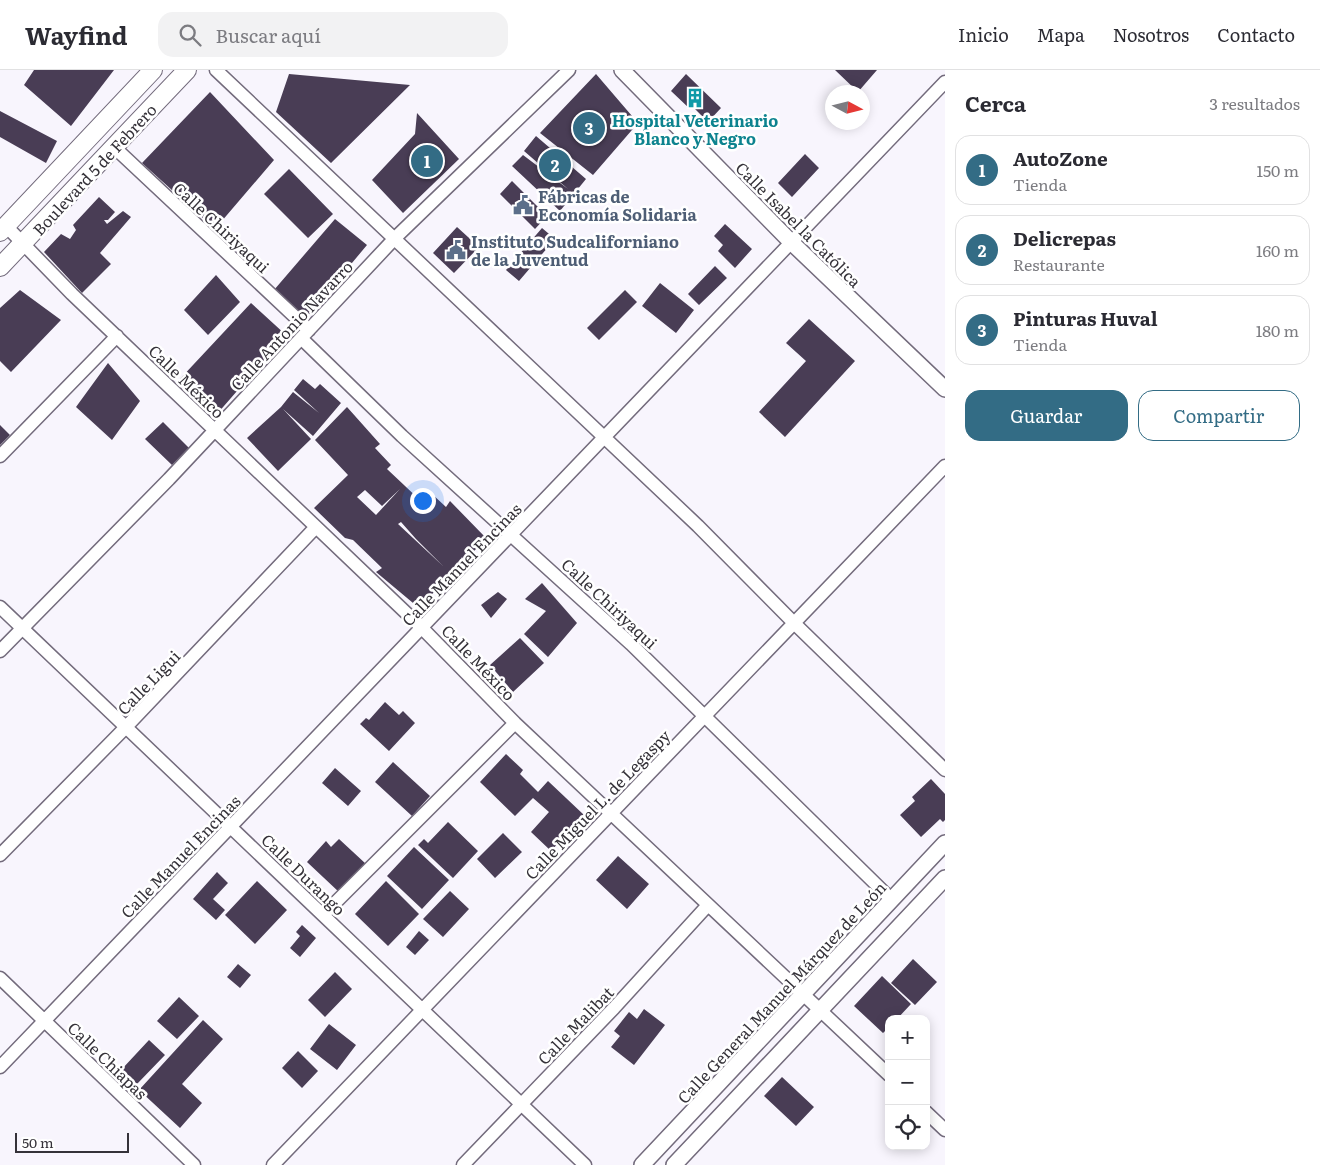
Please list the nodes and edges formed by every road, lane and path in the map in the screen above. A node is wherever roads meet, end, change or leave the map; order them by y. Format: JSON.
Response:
{"nodes":[{"id":1,"x":153,"y":70,"type":"edge"},
{"id":2,"x":187,"y":70,"type":"edge"},
{"id":3,"x":216,"y":70,"type":"edge"},
{"id":4,"x":569,"y":70,"type":"edge"},
{"id":5,"x":610,"y":70,"type":"edge"},
{"id":6,"x":626,"y":75,"type":"edge"},
{"id":7,"x":945,"y":82,"type":"edge"},
{"id":8,"x":114,"y":147,"type":"junction"},
{"id":9,"x":3,"y":229,"type":"edge"},
{"id":10,"x":395,"y":238,"type":"junction"},
{"id":11,"x":791,"y":242,"type":"junction"},
{"id":12,"x":23,"y":244,"type":"junction"},
{"id":13,"x":0,"y":267,"type":"edge"},
{"id":14,"x":305,"y":334,"type":"junction"},
{"id":15,"x":117,"y":336,"type":"junction"},
{"id":16,"x":945,"y":390,"type":"edge"},
{"id":17,"x":214,"y":430,"type":"junction"},
{"id":18,"x":604,"y":438,"type":"junction"},
{"id":19,"x":0,"y":456,"type":"edge"},
{"id":20,"x":945,"y":466,"type":"edge"},
{"id":21,"x":316,"y":528,"type":"junction"},
{"id":22,"x":510,"y":535,"type":"junction"},
{"id":23,"x":0,"y":607,"type":"edge"},
{"id":24,"x":794,"y":623,"type":"junction"},
{"id":25,"x":22,"y":628,"type":"junction"},
{"id":26,"x":422,"y":628,"type":"junction"},
{"id":27,"x":0,"y":652,"type":"edge"},
{"id":28,"x":704,"y":717,"type":"junction"},
{"id":29,"x":515,"y":722,"type":"junction"},
{"id":30,"x":126,"y":727,"type":"junction"},
{"id":31,"x":945,"y":770,"type":"edge"},
{"id":32,"x":612,"y":813,"type":"junction"},
{"id":33,"x":231,"y":827,"type":"junction"},
{"id":34,"x":945,"y":843,"type":"edge"},
{"id":35,"x":0,"y":855,"type":"edge"},
{"id":36,"x":945,"y":878,"type":"edge"},
{"id":37,"x":891,"y":899,"type":"junction"},
{"id":38,"x":708,"y":905,"type":"junction"},
{"id":39,"x":323,"y":915,"type":"junction"},
{"id":40,"x":0,"y":978,"type":"edge"},
{"id":41,"x":804,"y":993,"type":"junction"},
{"id":42,"x":821,"y":1009,"type":"junction"},
{"id":43,"x":423,"y":1010,"type":"junction"},
{"id":44,"x":44,"y":1021,"type":"junction"},
{"id":45,"x":0,"y":1067,"type":"edge"},
{"id":46,"x":885,"y":1071,"type":"edge"},
{"id":47,"x":521,"y":1104,"type":"junction"},
{"id":48,"x":930,"y":1116,"type":"edge"},
{"id":49,"x":945,"y":1130,"type":"edge"},
{"id":50,"x":194,"y":1165,"type":"edge"},
{"id":51,"x":273,"y":1165,"type":"edge"},
{"id":52,"x":463,"y":1165,"type":"edge"},
{"id":53,"x":585,"y":1165,"type":"edge"},
{"id":54,"x":642,"y":1165,"type":"edge"},
{"id":55,"x":674,"y":1165,"type":"edge"}],
"edges":[{"from":1,"to":9,"type":"main road","name":"Boulevard 5 de Febrero"},
{"from":2,"to":8,"type":"main road","name":"Boulevard 5 de Febrero"},
{"from":3,"to":10,"type":"street"},
{"from":4,"to":10,"type":"street","name":"Calle Antonio Navarro"},
{"from":5,"to":6,"type":"street","name":"Calle Isabel la Católica"},
{"from":6,"to":11,"type":"street","name":"Calle Isabel la Católica"},
{"from":7,"to":11,"type":"street","name":"Calle Manuel Encinas"},
{"from":8,"to":12,"type":"main road","name":"Boulevard 5 de Febrero"},
{"from":8,"to":14,"type":"street","name":"Calle Chiriyaqui"},
{"from":9,"to":12,"type":"street","name":"Calle México"},
{"from":10,"to":14,"type":"street","name":"Calle Antonio Navarro"},
{"from":10,"to":18,"type":"street"},
{"from":11,"to":16,"type":"street","name":"Calle Isabel la Católica"},
{"from":11,"to":18,"type":"street","name":"Calle Manuel Encinas"},
{"from":12,"to":13,"type":"main road","name":"Boulevard 5 de Febrero"},
{"from":12,"to":15,"type":"street","name":"Calle México"},
{"from":14,"to":17,"type":"street","name":"Calle Antonio Navarro"},
{"from":14,"to":22,"type":"street","name":"Calle Chiriyaqui"},
{"from":15,"to":17,"type":"street","name":"Calle México"},
{"from":15,"to":19,"type":"street"},
{"from":17,"to":21,"type":"street","name":"Calle México"},
{"from":17,"to":25,"type":"street","name":"Calle Antonio Navarro"},
{"from":18,"to":22,"type":"street","name":"Calle Manuel Encinas"},
{"from":18,"to":24,"type":"street"},
{"from":20,"to":24,"type":"street","name":"Calle Miguel L. de Legaspy"},
{"from":21,"to":26,"type":"street","name":"Calle México"},
{"from":21,"to":30,"type":"street","name":"Calle Ligui"},
{"from":22,"to":26,"type":"street","name":"Calle Manuel Encinas"},
{"from":22,"to":28,"type":"street","name":"Calle Chiriyaqui"},
{"from":23,"to":25,"type":"street","name":"Calle Durango"},
{"from":24,"to":28,"type":"street","name":"Calle Miguel L. de Legaspy"},
{"from":24,"to":31,"type":"street"},
{"from":25,"to":27,"type":"street","name":"Calle Antonio Navarro"},
{"from":25,"to":30,"type":"street","name":"Calle Durango"},
{"from":26,"to":29,"type":"street","name":"Calle México"},
{"from":26,"to":33,"type":"street","name":"Calle Manuel Encinas"},
{"from":28,"to":32,"type":"street","name":"Calle Miguel L. de Legaspy"},
{"from":28,"to":37,"type":"street","name":"Calle Chiriyaqui"},
{"from":29,"to":32,"type":"street","name":"Calle México"},
{"from":29,"to":39,"type":"street"},
{"from":30,"to":33,"type":"street","name":"Calle Durango"},
{"from":30,"to":35,"type":"street","name":"Calle Ligui"},
{"from":32,"to":38,"type":"street","name":"Calle México"},
{"from":32,"to":43,"type":"street","name":"Calle Miguel L. de Legaspy"},
{"from":33,"to":39,"type":"street","name":"Calle Durango"},
{"from":33,"to":44,"type":"street","name":"Calle Manuel Encinas"},
{"from":34,"to":37,"type":"street","name":"Calle General Manuel Márquez de León"},
{"from":36,"to":42,"type":"street"},
{"from":37,"to":41,"type":"street","name":"Calle General Manuel Márquez de León"},
{"from":38,"to":41,"type":"street","name":"Calle México"},
{"from":38,"to":47,"type":"street","name":"Calle Malibat"},
{"from":39,"to":43,"type":"street","name":"Calle Durango"},
{"from":40,"to":44,"type":"street","name":"Calle Chiapas"},
{"from":41,"to":42,"type":"street","name":"Calle México"},
{"from":41,"to":54,"type":"street","name":"Calle General Manuel Márquez de León"},
{"from":42,"to":46,"type":"street","name":"Calle México"},
{"from":42,"to":55,"type":"street"},
{"from":43,"to":47,"type":"street","name":"Calle Durango"},
{"from":43,"to":51,"type":"street","name":"Calle Miguel L. de Legaspy"},
{"from":44,"to":45,"type":"street","name":"Calle Manuel Encinas"},
{"from":44,"to":50,"type":"street","name":"Calle Chiapas"},
{"from":47,"to":52,"type":"street","name":"Calle Malibat"},
{"from":47,"to":53,"type":"street","name":"Calle Durango"},
{"from":48,"to":49,"type":"street"}]}
